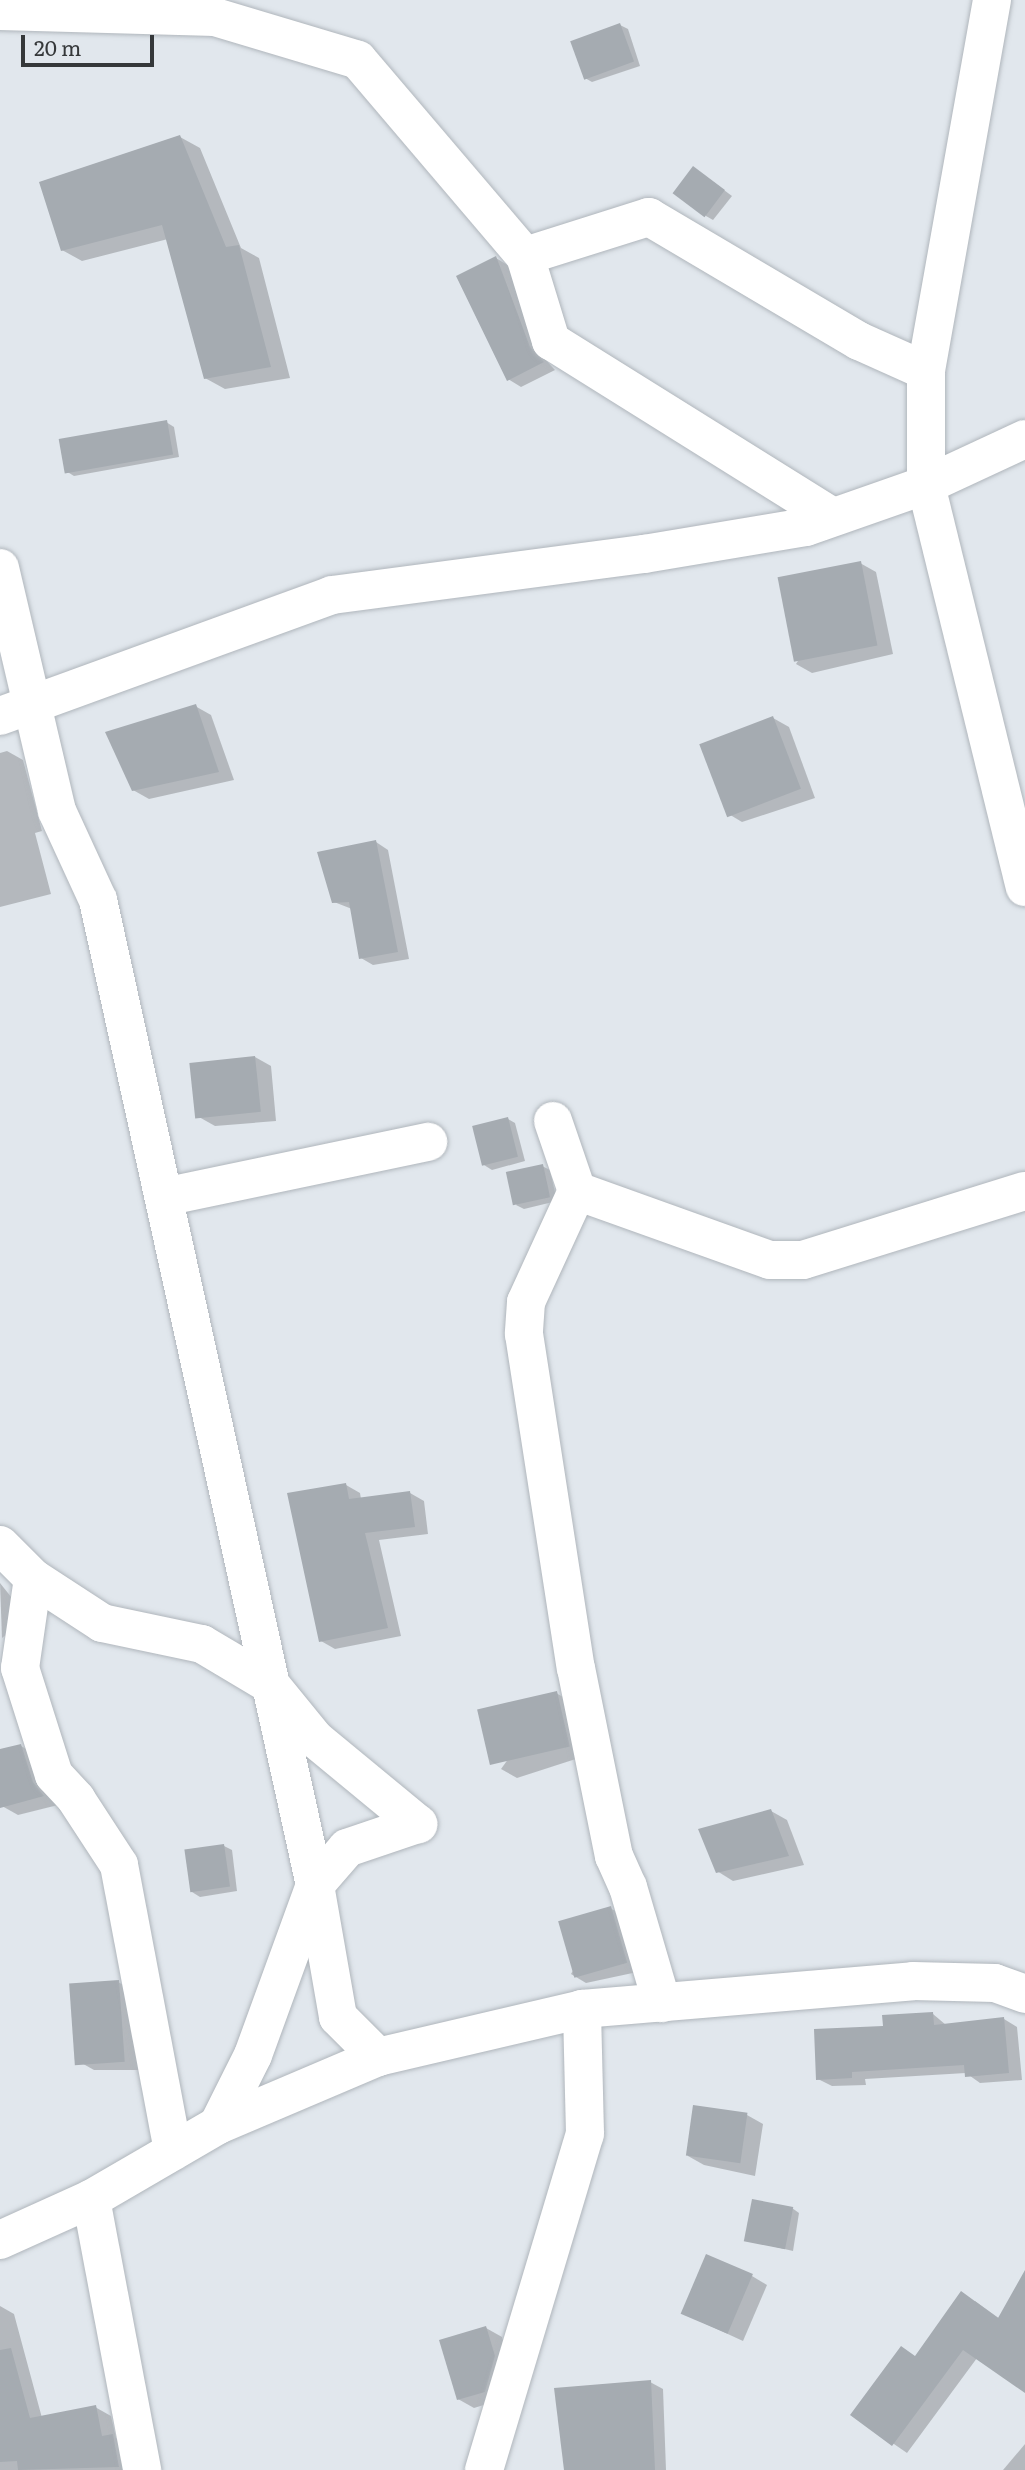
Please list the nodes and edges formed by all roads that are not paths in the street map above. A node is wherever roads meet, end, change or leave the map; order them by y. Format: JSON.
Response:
{"nodes":[{"id":1,"x":992,"y":0,"type":"edge"},
{"id":2,"x":0,"y":11,"type":"edge"},
{"id":3,"x":525,"y":256,"type":"junction"},
{"id":4,"x":926,"y":371,"type":"junction"},
{"id":5,"x":1025,"y":439,"type":"edge"},
{"id":6,"x":926,"y":485,"type":"junction"},
{"id":7,"x":832,"y":517,"type":"junction"},
{"id":8,"x":0,"y":568,"type":"edge"},
{"id":9,"x":15,"y":709,"type":"edge"},
{"id":10,"x":1025,"y":887,"type":"edge"},
{"id":11,"x":553,"y":1121,"type":"dead end"},
{"id":12,"x":428,"y":1142,"type":"dead end"},
{"id":13,"x":577,"y":1191,"type":"junction"},
{"id":14,"x":1025,"y":1191,"type":"edge"},
{"id":15,"x":164,"y":1197,"type":"junction"},
{"id":16,"x":0,"y":1545,"type":"edge"},
{"id":17,"x":33,"y":1578,"type":"junction"},
{"id":18,"x":271,"y":1685,"type":"junction"},
{"id":19,"x":315,"y":1885,"type":"junction"},
{"id":20,"x":1025,"y":1994,"type":"edge"},
{"id":21,"x":662,"y":2003,"type":"junction"},
{"id":22,"x":582,"y":2009,"type":"junction"},
{"id":23,"x":378,"y":2057,"type":"junction"},
{"id":24,"x":218,"y":2125,"type":"junction"},
{"id":25,"x":173,"y":2151,"type":"junction"},
{"id":26,"x":91,"y":2199,"type":"junction"},
{"id":27,"x":0,"y":2240,"type":"edge"},
{"id":28,"x":142,"y":2470,"type":"edge"},
{"id":29,"x":484,"y":2470,"type":"edge"}],
"edges":[{"from":1,"to":4,"type":"street"},
{"from":2,"to":3,"type":"street"},
{"from":3,"to":4,"type":"street"},
{"from":3,"to":7,"type":"street"},
{"from":4,"to":6,"type":"street"},
{"from":5,"to":6,"type":"street"},
{"from":6,"to":7,"type":"street"},
{"from":6,"to":10,"type":"street"},
{"from":7,"to":9,"type":"street"},
{"from":8,"to":9,"type":"street"},
{"from":9,"to":15,"type":"street"},
{"from":11,"to":13,"type":"street"},
{"from":12,"to":15,"type":"street"},
{"from":13,"to":14,"type":"street"},
{"from":13,"to":21,"type":"street"},
{"from":15,"to":18,"type":"street"},
{"from":16,"to":17,"type":"street"},
{"from":17,"to":18,"type":"street"},
{"from":17,"to":25,"type":"street"},
{"from":18,"to":19,"type":"street"},
{"from":18,"to":19,"type":"street"},
{"from":19,"to":23,"type":"street"},
{"from":19,"to":24,"type":"street"},
{"from":20,"to":21,"type":"street"},
{"from":21,"to":22,"type":"street"},
{"from":22,"to":23,"type":"street"},
{"from":22,"to":29,"type":"street"},
{"from":23,"to":24,"type":"street"},
{"from":24,"to":25,"type":"street"},
{"from":25,"to":26,"type":"street"},
{"from":26,"to":27,"type":"street"},
{"from":26,"to":28,"type":"street"}]}
